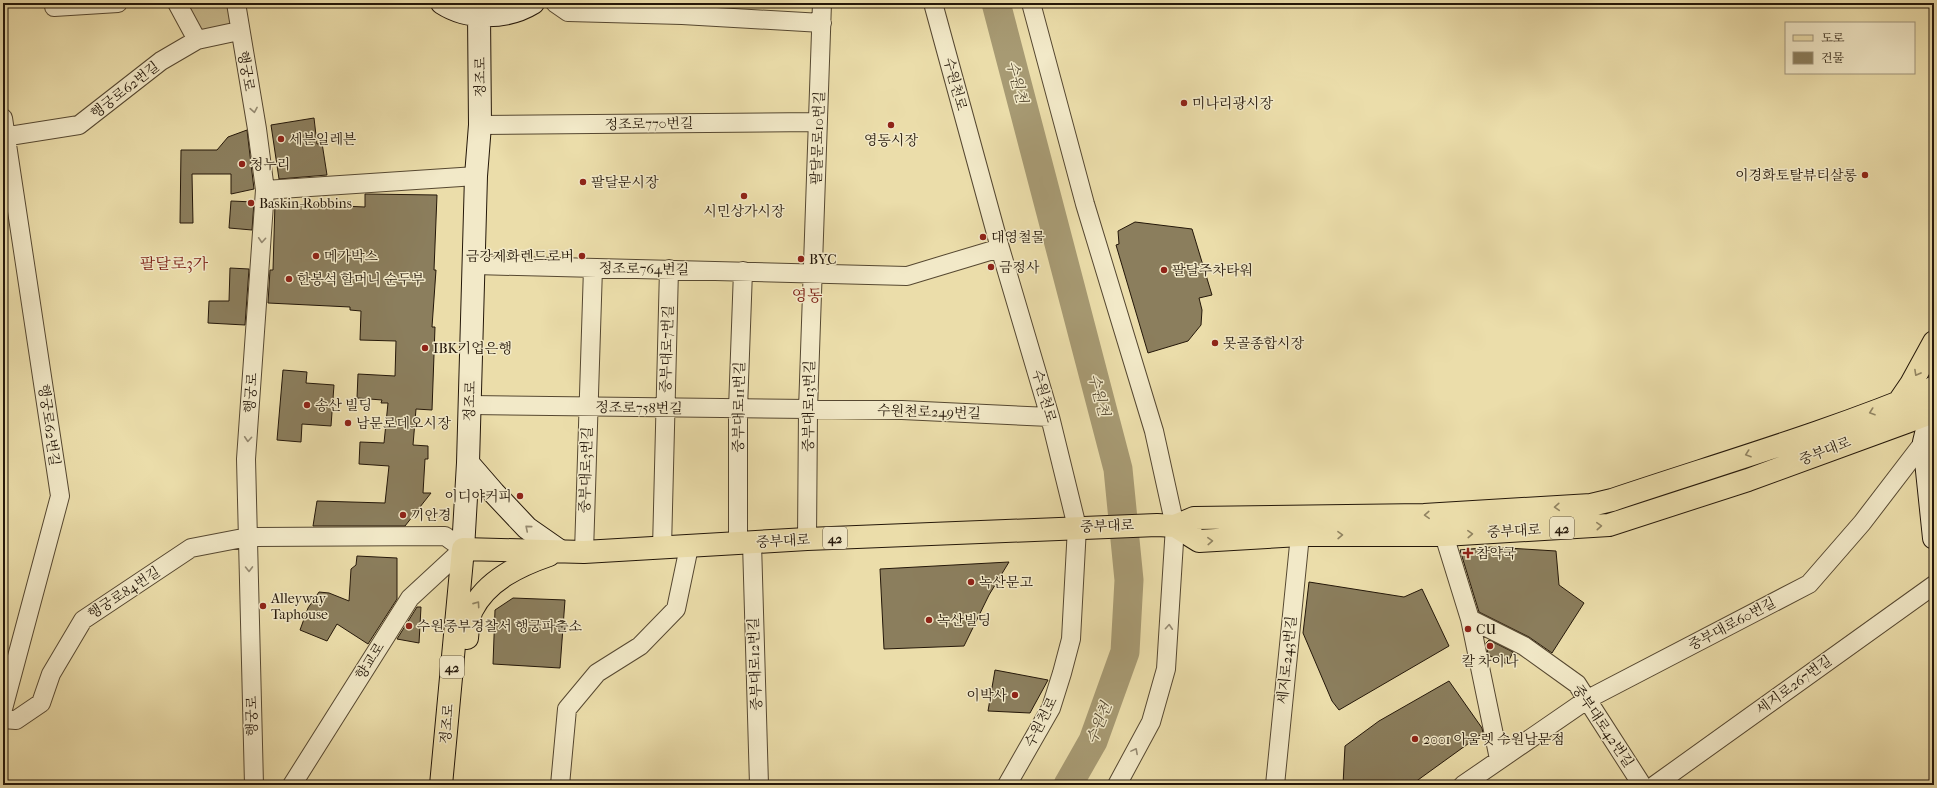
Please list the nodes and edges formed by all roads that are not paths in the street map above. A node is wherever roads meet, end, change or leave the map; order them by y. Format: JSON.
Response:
{"nodes":[{"id":1,"x":118,"y":3,"type":"edge"},
{"id":2,"x":177,"y":3,"type":"edge"},
{"id":3,"x":236,"y":3,"type":"edge"},
{"id":4,"x":442,"y":3,"type":"edge"},
{"id":5,"x":533,"y":3,"type":"edge"},
{"id":6,"x":555,"y":3,"type":"edge"},
{"id":7,"x":822,"y":3,"type":"edge"},
{"id":8,"x":933,"y":3,"type":"edge"},
{"id":9,"x":1031,"y":3,"type":"edge"},
{"id":10,"x":54,"y":7,"type":"dead end"},
{"id":11,"x":479,"y":15,"type":"junction"},
{"id":12,"x":822,"y":23,"type":"junction"},
{"id":13,"x":239,"y":31,"type":"junction"},
{"id":14,"x":197,"y":40,"type":"junction"},
{"id":15,"x":3,"y":118,"type":"edge"},
{"id":16,"x":818,"y":122,"type":"junction"},
{"id":17,"x":480,"y":125,"type":"junction"},
{"id":18,"x":5,"y":137,"type":"edge"},
{"id":19,"x":476,"y":176,"type":"junction"},
{"id":20,"x":265,"y":190,"type":"junction"},
{"id":21,"x":1000,"y":248,"type":"junction"},
{"id":22,"x":474,"y":265,"type":"junction"},
{"id":23,"x":593,"y":268,"type":"junction"},
{"id":24,"x":669,"y":269,"type":"junction"},
{"id":25,"x":743,"y":271,"type":"junction"},
{"id":26,"x":813,"y":273,"type":"junction"},
{"id":27,"x":1934,"y":342,"type":"edge"},
{"id":28,"x":1934,"y":388,"type":"edge"},
{"id":29,"x":1898,"y":404,"type":"junction"},
{"id":30,"x":471,"y":405,"type":"junction"},
{"id":31,"x":588,"y":407,"type":"junction"},
{"id":32,"x":665,"y":408,"type":"junction"},
{"id":33,"x":738,"y":409,"type":"junction"},
{"id":34,"x":808,"y":410,"type":"junction"},
{"id":35,"x":1933,"y":412,"type":"edge"},
{"id":36,"x":1050,"y":417,"type":"junction"},
{"id":37,"x":1924,"y":442,"type":"junction"},
{"id":38,"x":468,"y":463,"type":"junction"},
{"id":39,"x":1166,"y":525,"type":"junction"},
{"id":40,"x":1081,"y":527,"type":"junction"},
{"id":41,"x":1300,"y":535,"type":"junction"},
{"id":42,"x":1444,"y":535,"type":"junction"},
{"id":43,"x":248,"y":537,"type":"junction"},
{"id":44,"x":1934,"y":538,"type":"edge"},
{"id":45,"x":807,"y":539,"type":"junction"},
{"id":46,"x":745,"y":543,"type":"junction"},
{"id":47,"x":689,"y":547,"type":"junction"},
{"id":48,"x":662,"y":548,"type":"junction"},
{"id":49,"x":463,"y":549,"type":"junction"},
{"id":50,"x":560,"y":551,"type":"junction"},
{"id":51,"x":584,"y":552,"type":"junction"},
{"id":52,"x":1934,"y":585,"type":"edge"},
{"id":53,"x":1470,"y":619,"type":"junction"},
{"id":54,"x":451,"y":678,"type":"junction"},
{"id":55,"x":1588,"y":699,"type":"junction"},
{"id":56,"x":3,"y":709,"type":"edge"},
{"id":57,"x":3,"y":719,"type":"edge"},
{"id":58,"x":1499,"y":759,"type":"junction"},
{"id":59,"x":254,"y":785,"type":"edge"},
{"id":60,"x":292,"y":785,"type":"edge"},
{"id":61,"x":441,"y":785,"type":"edge"},
{"id":62,"x":560,"y":785,"type":"edge"},
{"id":63,"x":759,"y":785,"type":"edge"},
{"id":64,"x":1006,"y":785,"type":"edge"},
{"id":65,"x":1117,"y":785,"type":"edge"},
{"id":66,"x":1275,"y":785,"type":"edge"},
{"id":67,"x":1463,"y":785,"type":"edge"},
{"id":68,"x":1642,"y":785,"type":"edge"},
{"id":69,"x":1655,"y":785,"type":"edge"}],
"edges":[{"from":1,"to":10,"type":"street"},
{"from":2,"to":14,"type":"street"},
{"from":3,"to":13,"type":"street","name":"행궁로"},
{"from":4,"to":11,"type":"street"},
{"from":5,"to":11,"type":"street"},
{"from":6,"to":12,"type":"street"},
{"from":7,"to":12,"type":"street","name":"팔달문로10번길"},
{"from":8,"to":21,"type":"street","name":"수원천로"},
{"from":9,"to":39,"type":"street"},
{"from":11,"to":17,"type":"street","name":"정조로"},
{"from":12,"to":16,"type":"street","name":"팔달문로10번길"},
{"from":13,"to":14,"type":"street","name":"행궁로62번길"},
{"from":13,"to":20,"type":"street","name":"행궁로","one_way":true},
{"from":14,"to":18,"type":"street","name":"행궁로62번길"},
{"from":15,"to":18,"type":"street","name":"행궁로62번길"},
{"from":16,"to":17,"type":"street","name":"정조로770번길"},
{"from":16,"to":26,"type":"street","name":"팔달문로10번길"},
{"from":17,"to":19,"type":"street","name":"정조로"},
{"from":18,"to":56,"type":"street","name":"행궁로62번길"},
{"from":19,"to":20,"type":"street"},
{"from":19,"to":22,"type":"street","name":"정조로"},
{"from":20,"to":43,"type":"street","name":"행궁로","one_way":true},
{"from":21,"to":26,"type":"street","name":"정조로764번길"},
{"from":21,"to":36,"type":"street","name":"수원천로"},
{"from":22,"to":23,"type":"street","name":"정조로764번길"},
{"from":22,"to":30,"type":"street","name":"정조로"},
{"from":23,"to":24,"type":"street","name":"정조로764번길"},
{"from":23,"to":31,"type":"street","name":"중부대로3번길"},
{"from":24,"to":25,"type":"street","name":"정조로764번길"},
{"from":24,"to":32,"type":"street","name":"중부대로7번길"},
{"from":25,"to":26,"type":"street","name":"정조로764번길"},
{"from":25,"to":33,"type":"street","name":"중부대로11번길"},
{"from":26,"to":34,"type":"street","name":"중부대로13번길"},
{"from":27,"to":29,"type":"main road","one_way":true},
{"from":28,"to":29,"type":"main road","name":"중부대로","number":"42"},
{"from":28,"to":35,"type":"street"},
{"from":29,"to":39,"type":"main road","name":"중부대로","number":"42","one_way":true},
{"from":30,"to":31,"type":"street","name":"정조로758번길"},
{"from":30,"to":38,"type":"street","name":"정조로"},
{"from":31,"to":32,"type":"street","name":"정조로758번길"},
{"from":31,"to":51,"type":"street","name":"중부대로3번길"},
{"from":32,"to":33,"type":"street","name":"정조로758번길"},
{"from":32,"to":48,"type":"street","name":"중부대로7번길"},
{"from":33,"to":34,"type":"street","name":"정조로758번길"},
{"from":33,"to":46,"type":"street","name":"중부대로11번길"},
{"from":34,"to":36,"type":"street","name":"수원천로249번길"},
{"from":34,"to":45,"type":"street","name":"중부대로13번길"},
{"from":35,"to":37,"type":"street"},
{"from":42,"to":35,"type":"main road","name":"중부대로","number":"42","one_way":true},
{"from":36,"to":40,"type":"street","name":"수원천로"},
{"from":37,"to":44,"type":"street"},
{"from":37,"to":55,"type":"street","name":"중부대로60번길"},
{"from":38,"to":49,"type":"street","name":"정조로"},
{"from":50,"to":38,"type":"street","one_way":true},
{"from":39,"to":40,"type":"main road","name":"중부대로","number":"42"},
{"from":39,"to":41,"type":"main road","name":"중부대로","number":"42","one_way":true},
{"from":65,"to":39,"type":"street","one_way":true},
{"from":40,"to":45,"type":"main road","name":"중부대로","number":"42"},
{"from":40,"to":64,"type":"street","name":"수원천로"},
{"from":41,"to":42,"type":"main road","name":"중부대로","number":"42","one_way":true},
{"from":41,"to":66,"type":"street","name":"세지로243번길"},
{"from":42,"to":53,"type":"street"},
{"from":43,"to":49,"type":"street","name":"행궁로84번길"},
{"from":43,"to":57,"type":"street","name":"행궁로84번길"},
{"from":43,"to":59,"type":"street","name":"행궁로","one_way":true},
{"from":45,"to":46,"type":"main road","name":"중부대로","number":"42"},
{"from":46,"to":47,"type":"main road","name":"중부대로","number":"42"},
{"from":46,"to":63,"type":"street","name":"중부대로12번길"},
{"from":47,"to":48,"type":"main road","name":"중부대로","number":"42"},
{"from":47,"to":62,"type":"street"},
{"from":48,"to":51,"type":"main road","name":"중부대로","number":"42"},
{"from":49,"to":50,"type":"main road","name":"중부대로","number":"42"},
{"from":49,"to":54,"type":"main road","name":"정조로","number":"42"},
{"from":49,"to":60,"type":"street","name":"향교로"},
{"from":50,"to":51,"type":"main road","name":"중부대로","number":"42"},
{"from":54,"to":50,"type":"main road","one_way":true},
{"from":52,"to":69,"type":"street","name":"세지로267번길"},
{"from":53,"to":55,"type":"street","name":"중부대로42번길"},
{"from":53,"to":58,"type":"street"},
{"from":54,"to":61,"type":"main road","name":"정조로","number":"42"},
{"from":55,"to":58,"type":"street","name":"중부대로60번길"},
{"from":55,"to":68,"type":"street","name":"중부대로42번길"},
{"from":58,"to":67,"type":"street","name":"중부대로60번길"}]}
